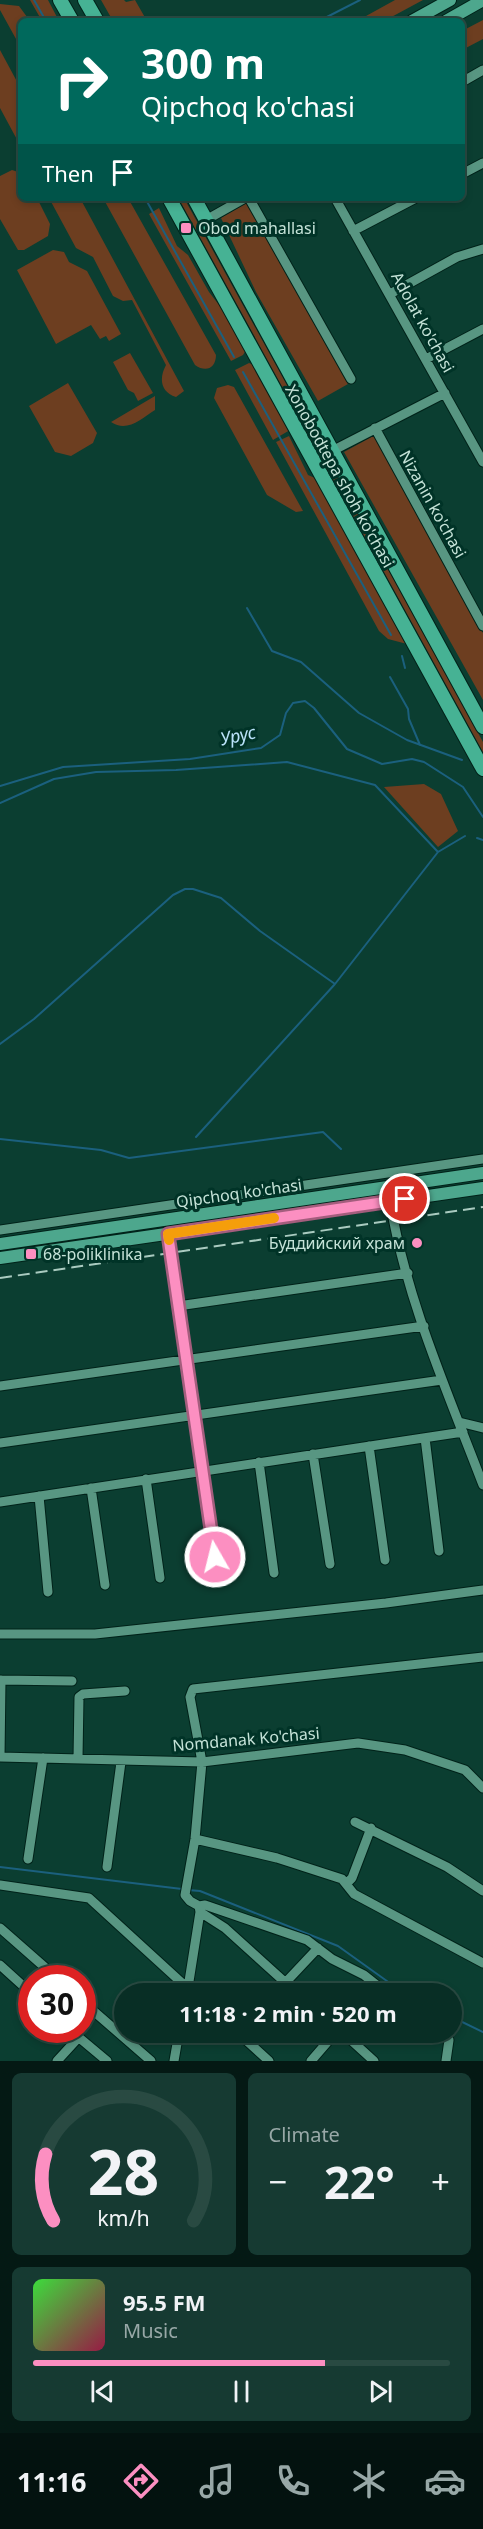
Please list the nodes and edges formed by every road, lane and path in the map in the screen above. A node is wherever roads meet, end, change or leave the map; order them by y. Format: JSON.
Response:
{"nodes":[{"id":1,"x":60,"y":0,"type":"edge"},
{"id":2,"x":85,"y":0,"type":"edge"},
{"id":3,"x":450,"y":0,"type":"edge"},
{"id":4,"x":483,"y":0,"type":"edge"},
{"id":5,"x":70,"y":18,"type":"edge"},
{"id":6,"x":95,"y":18,"type":"edge"},
{"id":7,"x":417,"y":18,"type":"edge"},
{"id":8,"x":451,"y":18,"type":"edge"},
{"id":9,"x":483,"y":70,"type":"edge"},
{"id":10,"x":465,"y":80,"type":"edge"},
{"id":11,"x":483,"y":163,"type":"edge"},
{"id":12,"x":465,"y":172,"type":"edge"},
{"id":13,"x":171,"y":201,"type":"edge"},
{"id":14,"x":196,"y":201,"type":"edge"},
{"id":15,"x":241,"y":201,"type":"edge"},
{"id":16,"x":249,"y":201,"type":"edge"},
{"id":17,"x":337,"y":201,"type":"edge"},
{"id":18,"x":410,"y":201,"type":"edge"},
{"id":19,"x":206,"y":220,"type":"junction"},
{"id":20,"x":353,"y":231,"type":"junction"},
{"id":21,"x":483,"y":249,"type":"edge"},
{"id":22,"x":390,"y":294,"type":"junction"},
{"id":23,"x":483,"y":329,"type":"edge"},
{"id":24,"x":426,"y":359,"type":"junction"},
{"id":25,"x":351,"y":379,"type":"dead end"},
{"id":26,"x":445,"y":393,"type":"junction"},
{"id":27,"x":375,"y":428,"type":"junction"},
{"id":28,"x":332,"y":451,"type":"junction"},
{"id":29,"x":483,"y":462,"type":"edge"},
{"id":30,"x":483,"y":626,"type":"edge"},
{"id":31,"x":483,"y":727,"type":"edge"},
{"id":32,"x":483,"y":769,"type":"edge"},
{"id":33,"x":483,"y":1159,"type":"edge"},
{"id":34,"x":483,"y":1173,"type":"edge"},
{"id":35,"x":402,"y":1185,"type":"junction"},
{"id":36,"x":483,"y":1188,"type":"edge"},
{"id":37,"x":405,"y":1199,"type":"junction"},
{"id":38,"x":390,"y":1201,"type":"junction"},
{"id":39,"x":0,"y":1230,"type":"edge"},
{"id":40,"x":168,"y":1234,"type":"junction"},
{"id":41,"x":0,"y":1244,"type":"edge"},
{"id":42,"x":0,"y":1258,"type":"edge"},
{"id":43,"x":408,"y":1273,"type":"junction"},
{"id":44,"x":178,"y":1306,"type":"junction"},
{"id":45,"x":424,"y":1326,"type":"junction"},
{"id":46,"x":185,"y":1360,"type":"junction"},
{"id":47,"x":442,"y":1380,"type":"junction"},
{"id":48,"x":0,"y":1386,"type":"edge"},
{"id":49,"x":194,"y":1415,"type":"junction"},
{"id":50,"x":459,"y":1422,"type":"junction"},
{"id":51,"x":483,"y":1428,"type":"edge"},
{"id":52,"x":463,"y":1432,"type":"junction"},
{"id":53,"x":425,"y":1438,"type":"junction"},
{"id":54,"x":0,"y":1443,"type":"edge"},
{"id":55,"x":369,"y":1446,"type":"junction"},
{"id":56,"x":314,"y":1454,"type":"junction"},
{"id":57,"x":260,"y":1462,"type":"junction"},
{"id":58,"x":202,"y":1471,"type":"junction"},
{"id":59,"x":146,"y":1479,"type":"junction"},
{"id":60,"x":483,"y":1485,"type":"edge"},
{"id":61,"x":91,"y":1488,"type":"junction"},
{"id":62,"x":39,"y":1496,"type":"junction"},
{"id":63,"x":0,"y":1502,"type":"edge"},
{"id":64,"x":439,"y":1551,"type":"dead end"},
{"id":65,"x":385,"y":1560,"type":"dead end"},
{"id":66,"x":330,"y":1564,"type":"dead end"},
{"id":67,"x":274,"y":1573,"type":"dead end"},
{"id":68,"x":160,"y":1578,"type":"dead end"},
{"id":69,"x":218,"y":1579,"type":"dead end"},
{"id":70,"x":105,"y":1585,"type":"dead end"},
{"id":71,"x":483,"y":1590,"type":"edge"},
{"id":72,"x":48,"y":1592,"type":"dead end"},
{"id":73,"x":0,"y":1634,"type":"edge"},
{"id":74,"x":483,"y":1657,"type":"edge"},
{"id":75,"x":0,"y":1680,"type":"edge"},
{"id":76,"x":72,"y":1681,"type":"dead end"},
{"id":77,"x":124,"y":1691,"type":"dead end"},
{"id":78,"x":0,"y":1757,"type":"edge"},
{"id":79,"x":43,"y":1758,"type":"junction"},
{"id":80,"x":78,"y":1758,"type":"junction"},
{"id":81,"x":202,"y":1761,"type":"junction"},
{"id":82,"x":121,"y":1762,"type":"junction"},
{"id":83,"x":483,"y":1788,"type":"edge"},
{"id":84,"x":356,"y":1822,"type":"dead end"},
{"id":85,"x":371,"y":1828,"type":"junction"},
{"id":86,"x":195,"y":1839,"type":"junction"},
{"id":87,"x":28,"y":1859,"type":"dead end"},
{"id":88,"x":107,"y":1867,"type":"dead end"},
{"id":89,"x":347,"y":1883,"type":"junction"},
{"id":90,"x":0,"y":1885,"type":"edge"},
{"id":91,"x":483,"y":1891,"type":"edge"},
{"id":92,"x":199,"y":1909,"type":"junction"},
{"id":93,"x":0,"y":1928,"type":"edge"},
{"id":94,"x":318,"y":1948,"type":"junction"},
{"id":95,"x":483,"y":1963,"type":"edge"},
{"id":96,"x":0,"y":1965,"type":"edge"},
{"id":97,"x":42,"y":1965,"type":"edge"},
{"id":98,"x":18,"y":1981,"type":"edge"},
{"id":99,"x":286,"y":1982,"type":"joint"},
{"id":100,"x":180,"y":1983,"type":"edge"},
{"id":101,"x":190,"y":1983,"type":"edge"},
{"id":102,"x":374,"y":1983,"type":"edge"},
{"id":103,"x":96,"y":2013,"type":"edge"},
{"id":104,"x":74,"y":2043,"type":"edge"},
{"id":105,"x":86,"y":2043,"type":"edge"},
{"id":106,"x":177,"y":2043,"type":"edge"},
{"id":107,"x":249,"y":2043,"type":"edge"},
{"id":108,"x":326,"y":2043,"type":"edge"},
{"id":109,"x":354,"y":2043,"type":"edge"},
{"id":110,"x":449,"y":2043,"type":"edge"},
{"id":111,"x":57,"y":2061,"type":"edge"},
{"id":112,"x":106,"y":2061,"type":"edge"},
{"id":113,"x":151,"y":2061,"type":"edge"},
{"id":114,"x":174,"y":2061,"type":"edge"},
{"id":115,"x":269,"y":2061,"type":"edge"},
{"id":116,"x":310,"y":2061,"type":"edge"},
{"id":117,"x":374,"y":2061,"type":"edge"},
{"id":118,"x":446,"y":2061,"type":"edge"}],
"edges":[{"from":1,"to":5,"type":"highway"},
{"from":2,"to":6,"type":"highway"},
{"from":3,"to":7,"type":"main road"},
{"from":4,"to":8,"type":"main road"},
{"from":9,"to":10,"type":"street"},
{"from":11,"to":12,"type":"street"},
{"from":13,"to":32,"type":"highway","name":"Xonobodtepa shoh ko'chasi"},
{"from":14,"to":19,"type":"highway","name":"Xonobodtepa shoh ko'chasi"},
{"from":15,"to":19,"type":"street"},
{"from":16,"to":25,"type":"street"},
{"from":17,"to":20,"type":"street","name":"Adolat ko'chasi"},
{"from":18,"to":20,"type":"street"},
{"from":19,"to":28,"type":"highway","name":"Xonobodtepa shoh ko'chasi"},
{"from":20,"to":22,"type":"street","name":"Adolat ko'chasi"},
{"from":21,"to":22,"type":"street"},
{"from":22,"to":24,"type":"street","name":"Adolat ko'chasi"},
{"from":23,"to":24,"type":"street"},
{"from":24,"to":26,"type":"street","name":"Adolat ko'chasi"},
{"from":26,"to":27,"type":"street"},
{"from":26,"to":29,"type":"street","name":"Adolat ko'chasi"},
{"from":27,"to":28,"type":"street"},
{"from":27,"to":30,"type":"street","name":"Nizanin ko'chasi"},
{"from":28,"to":31,"type":"highway","name":"Xonobodtepa shoh ko'chasi"},
{"from":33,"to":39,"type":"street"},
{"from":34,"to":35,"type":"main road","name":"Qipchoq ko'chasi"},
{"from":35,"to":37,"type":"main road"},
{"from":35,"to":41,"type":"main road","name":"Qipchoq ko'chasi"},
{"from":36,"to":37,"type":"main road","name":"Qipchoq ko'chasi"},
{"from":37,"to":38,"type":"main road","name":"Qipchoq ko'chasi"},
{"from":38,"to":40,"type":"main road","name":"Qipchoq ko'chasi"},
{"from":38,"to":43,"type":"street"},
{"from":40,"to":42,"type":"main road","name":"Qipchoq ko'chasi"},
{"from":40,"to":44,"type":"street"},
{"from":43,"to":44,"type":"street"},
{"from":43,"to":45,"type":"street"},
{"from":44,"to":46,"type":"street"},
{"from":45,"to":46,"type":"street"},
{"from":45,"to":47,"type":"street"},
{"from":46,"to":48,"type":"street"},
{"from":46,"to":49,"type":"street"},
{"from":47,"to":49,"type":"street"},
{"from":47,"to":50,"type":"street"},
{"from":49,"to":54,"type":"street"},
{"from":49,"to":58,"type":"street"},
{"from":50,"to":51,"type":"street"},
{"from":50,"to":52,"type":"street"},
{"from":52,"to":53,"type":"street"},
{"from":52,"to":60,"type":"street"},
{"from":53,"to":55,"type":"street"},
{"from":53,"to":64,"type":"street"},
{"from":55,"to":56,"type":"street"},
{"from":55,"to":65,"type":"street"},
{"from":56,"to":57,"type":"street"},
{"from":56,"to":66,"type":"street"},
{"from":57,"to":58,"type":"street"},
{"from":57,"to":67,"type":"street"},
{"from":58,"to":59,"type":"street"},
{"from":58,"to":69,"type":"street"},
{"from":59,"to":61,"type":"street"},
{"from":59,"to":68,"type":"street"},
{"from":61,"to":62,"type":"street"},
{"from":61,"to":70,"type":"street"},
{"from":62,"to":63,"type":"street"},
{"from":62,"to":72,"type":"street"},
{"from":71,"to":73,"type":"street"},
{"from":74,"to":81,"type":"street"},
{"from":75,"to":76,"type":"street"},
{"from":75,"to":78,"type":"street"},
{"from":77,"to":80,"type":"street"},
{"from":78,"to":79,"type":"street","name":"Nomdanak Ko'chasi"},
{"from":79,"to":80,"type":"street","name":"Nomdanak Ko'chasi"},
{"from":79,"to":87,"type":"street"},
{"from":80,"to":82,"type":"street","name":"Nomdanak Ko'chasi"},
{"from":81,"to":82,"type":"street","name":"Nomdanak Ko'chasi"},
{"from":81,"to":83,"type":"street","name":"Nomdanak Ko'chasi"},
{"from":81,"to":86,"type":"street"},
{"from":82,"to":88,"type":"street"},
{"from":84,"to":85,"type":"street"},
{"from":85,"to":89,"type":"street"},
{"from":85,"to":91,"type":"street"},
{"from":86,"to":89,"type":"street"},
{"from":86,"to":92,"type":"street"},
{"from":89,"to":95,"type":"street"},
{"from":90,"to":100,"type":"street"},
{"from":92,"to":94,"type":"street"},
{"from":92,"to":99,"type":"street"},
{"from":92,"to":101,"type":"street"},
{"from":93,"to":97,"type":"street"},
{"from":94,"to":99,"type":"street"},
{"from":94,"to":102,"type":"street"},
{"from":96,"to":98,"type":"street"},
{"from":103,"to":113,"type":"street"},
{"from":104,"to":111,"type":"street"},
{"from":105,"to":112,"type":"street"},
{"from":106,"to":114,"type":"street"},
{"from":107,"to":115,"type":"street"},
{"from":108,"to":116,"type":"street"},
{"from":109,"to":117,"type":"street"},
{"from":110,"to":118,"type":"street"}]}
